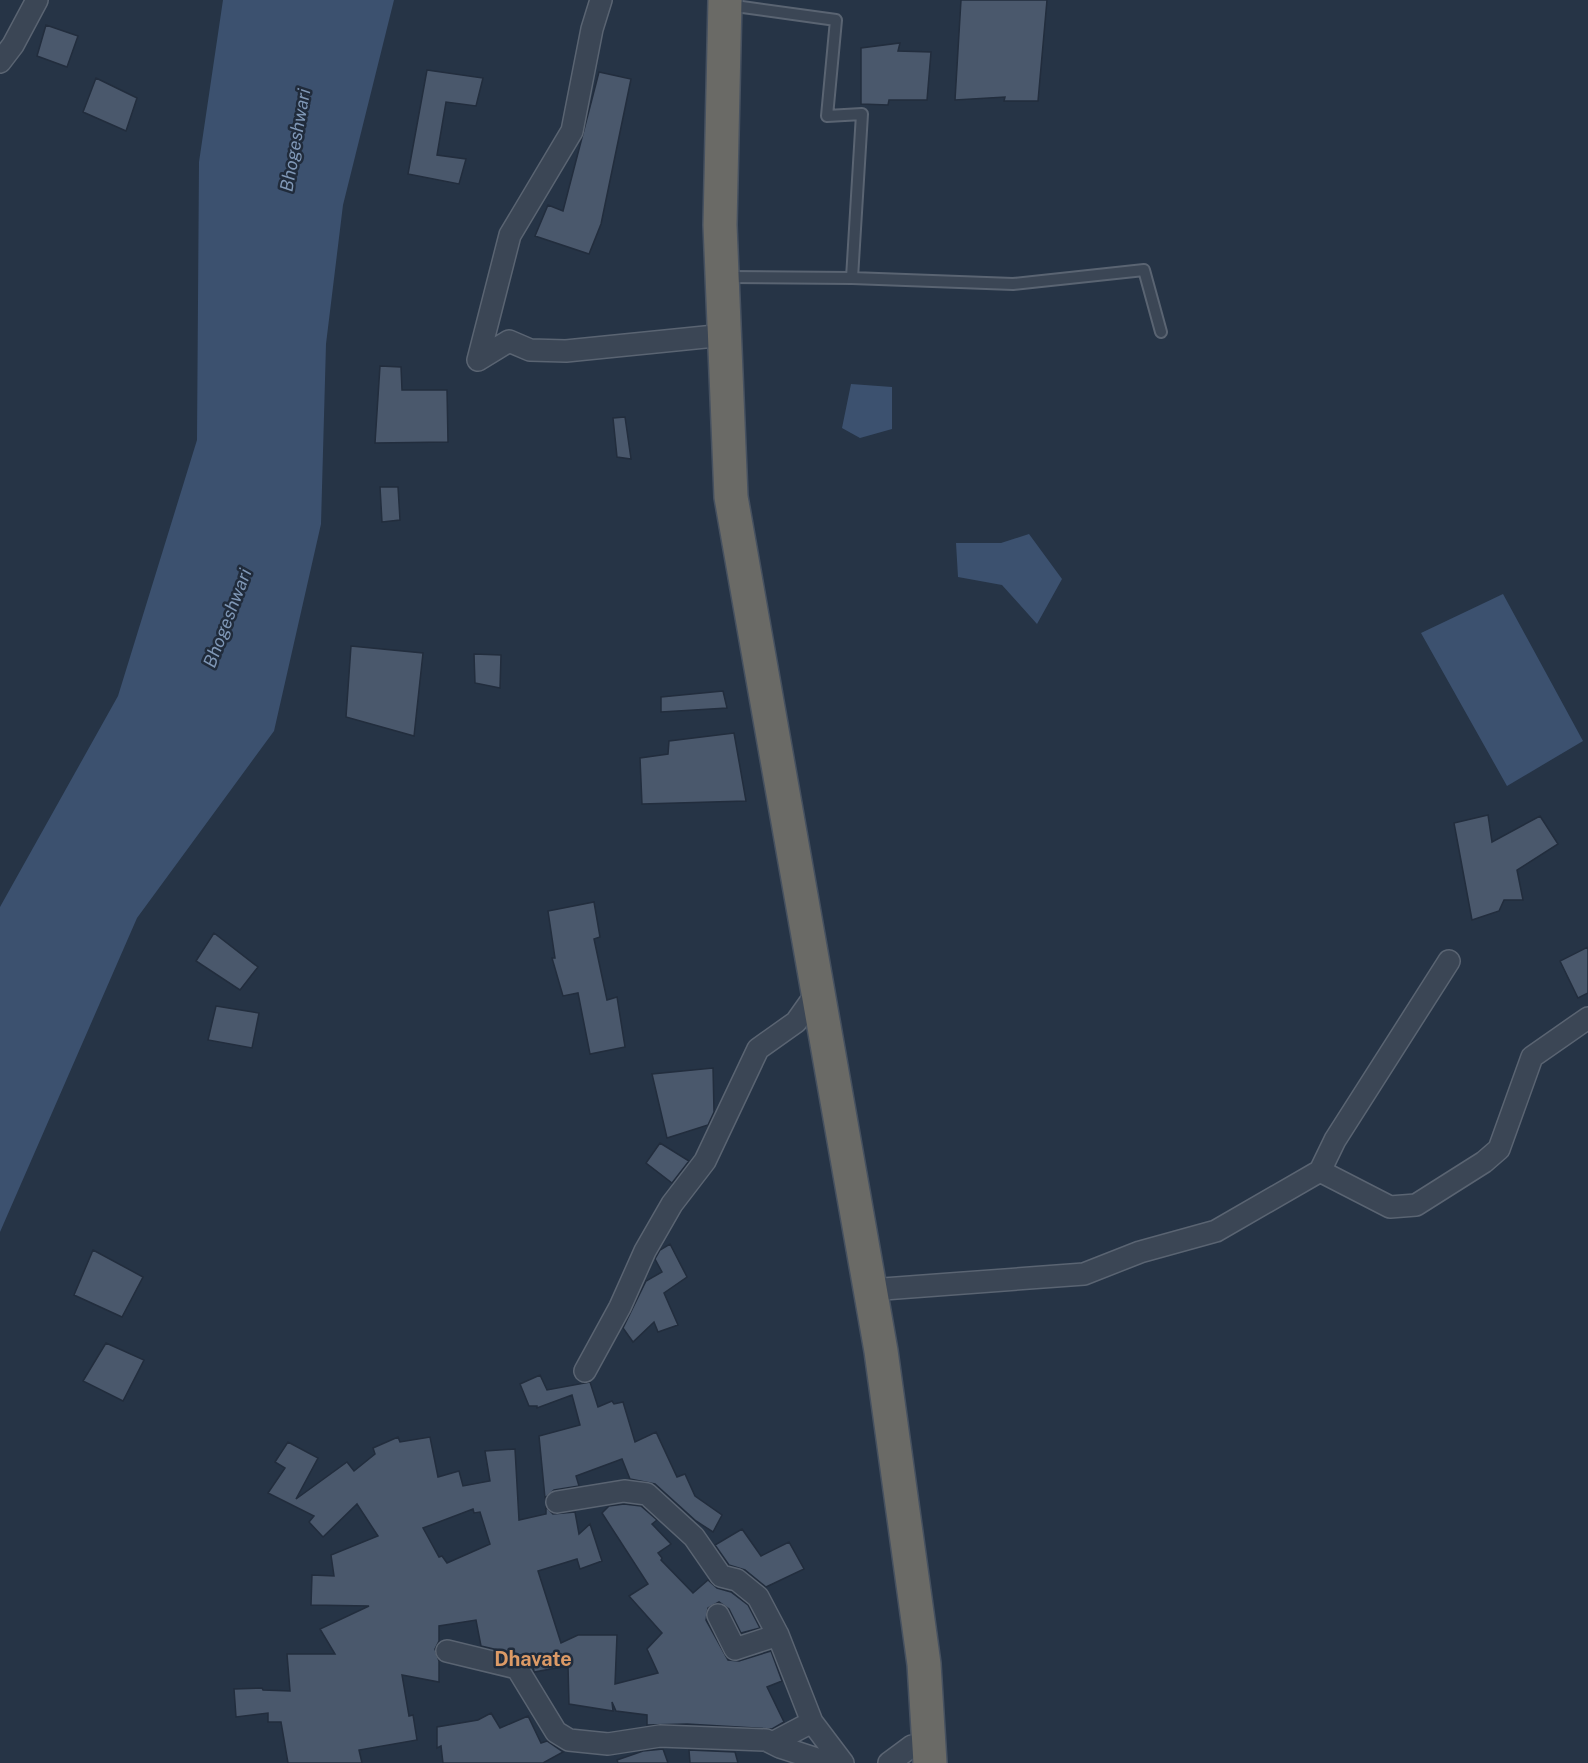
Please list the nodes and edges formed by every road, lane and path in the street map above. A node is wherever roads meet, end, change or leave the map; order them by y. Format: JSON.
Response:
{"nodes":[{"id":1,"x":37,"y":0,"type":"edge"},
{"id":2,"x":601,"y":0,"type":"edge"},
{"id":3,"x":738,"y":3,"type":"edge"},
{"id":4,"x":0,"y":62,"type":"edge"},
{"id":5,"x":723,"y":277,"type":"junction"},
{"id":6,"x":852,"y":278,"type":"junction"},
{"id":7,"x":1161,"y":332,"type":"dead end"},
{"id":8,"x":725,"y":335,"type":"junction"},
{"id":9,"x":1449,"y":961,"type":"dead end"},
{"id":10,"x":818,"y":992,"type":"junction"},
{"id":11,"x":1588,"y":1018,"type":"edge"},
{"id":12,"x":1320,"y":1171,"type":"junction"},
{"id":13,"x":870,"y":1290,"type":"junction"},
{"id":14,"x":585,"y":1371,"type":"dead end"},
{"id":15,"x":557,"y":1502,"type":"dead end"},
{"id":16,"x":718,"y":1615,"type":"dead end"},
{"id":17,"x":778,"y":1635,"type":"junction"},
{"id":18,"x":447,"y":1651,"type":"dead end"},
{"id":19,"x":812,"y":1722,"type":"junction"},
{"id":20,"x":772,"y":1743,"type":"junction"},
{"id":21,"x":929,"y":1754,"type":"edge"},
{"id":22,"x":829,"y":1763,"type":"edge"},
{"id":23,"x":843,"y":1763,"type":"edge"},
{"id":24,"x":889,"y":1763,"type":"edge"}],
"edges":[{"from":1,"to":4,"type":"street"},
{"from":2,"to":8,"type":"street"},
{"from":3,"to":5,"type":"highway"},
{"from":3,"to":6,"type":"lane"},
{"from":5,"to":6,"type":"lane"},
{"from":5,"to":8,"type":"highway"},
{"from":6,"to":7,"type":"lane"},
{"from":8,"to":10,"type":"highway"},
{"from":9,"to":12,"type":"street"},
{"from":10,"to":13,"type":"highway"},
{"from":10,"to":14,"type":"street"},
{"from":11,"to":12,"type":"street"},
{"from":12,"to":13,"type":"street"},
{"from":13,"to":21,"type":"highway"},
{"from":15,"to":17,"type":"street"},
{"from":16,"to":17,"type":"street"},
{"from":17,"to":19,"type":"street"},
{"from":18,"to":20,"type":"street"},
{"from":19,"to":20,"type":"street"},
{"from":19,"to":23,"type":"street"},
{"from":20,"to":22,"type":"street"},
{"from":21,"to":24,"type":"street"}]}
